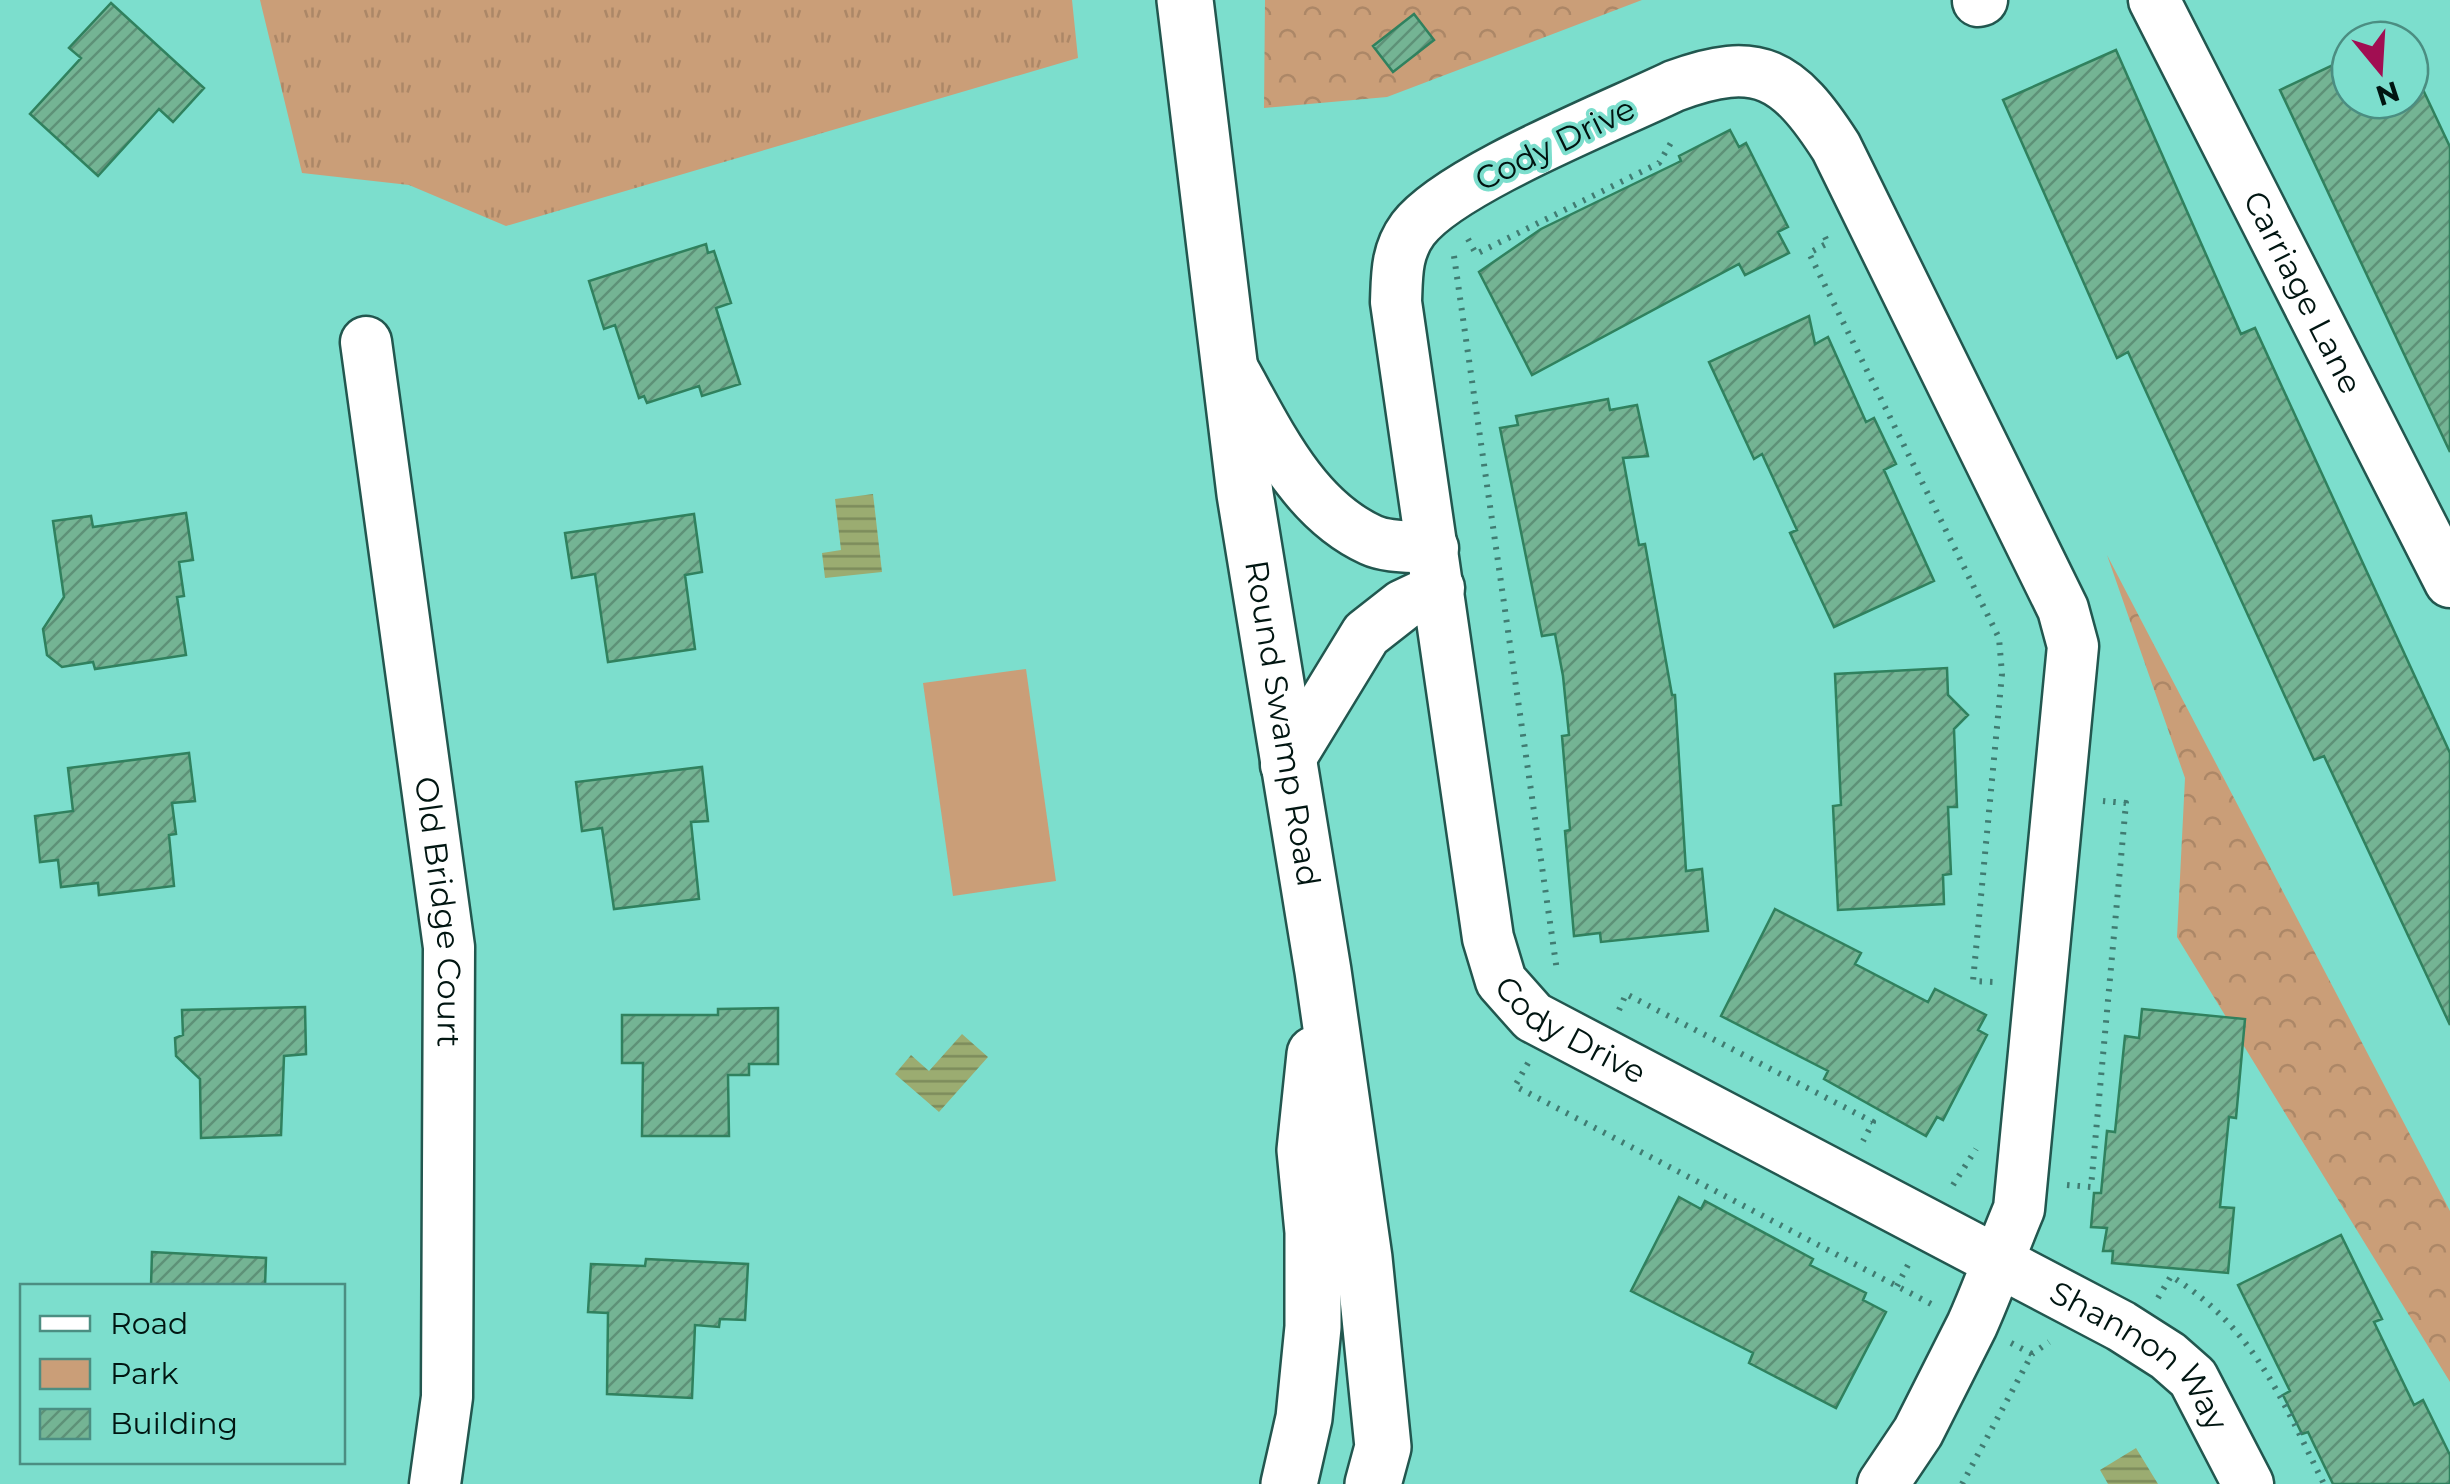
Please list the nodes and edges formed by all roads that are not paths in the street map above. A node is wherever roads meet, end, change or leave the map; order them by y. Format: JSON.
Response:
{"nodes":[{"id":1,"x":1186,"y":0,"type":"edge"},
{"id":2,"x":2154,"y":0,"type":"edge"},
{"id":3,"x":366,"y":342,"type":"dead end"},
{"id":4,"x":1228,"y":360,"type":"junction"},
{"id":5,"x":1436,"y":568,"type":"junction"},
{"id":6,"x":2450,"y":582,"type":"edge"},
{"id":7,"x":1286,"y":765,"type":"junction"},
{"id":8,"x":1323,"y":971,"type":"junction"},
{"id":9,"x":1998,"y":1261,"type":"junction"},
{"id":10,"x":1378,"y":1466,"type":"edge"},
{"id":11,"x":435,"y":1484,"type":"edge"},
{"id":12,"x":1289,"y":1484,"type":"edge"},
{"id":13,"x":1883,"y":1484,"type":"edge"},
{"id":14,"x":2248,"y":1484,"type":"edge"}],
"edges":[{"from":1,"to":4,"type":"main road","name":"Round Swamp Road"},
{"from":2,"to":6,"type":"street","name":"Carriage Lane"},
{"from":3,"to":11,"type":"street","name":"Old Bridge Court"},
{"from":4,"to":5,"type":"street"},
{"from":4,"to":7,"type":"main road","name":"Round Swamp Road"},
{"from":5,"to":7,"type":"street"},
{"from":5,"to":9,"type":"street","name":"Cody Drive"},
{"from":5,"to":9,"type":"street","name":"Cody Drive"},
{"from":7,"to":8,"type":"main road","name":"Round Swamp Road"},
{"from":8,"to":10,"type":"main road","name":"Round Swamp Road"},
{"from":8,"to":12,"type":"main road"},
{"from":9,"to":13,"type":"street","name":"Cody Drive"},
{"from":9,"to":14,"type":"street","name":"Shannon Way"}]}
